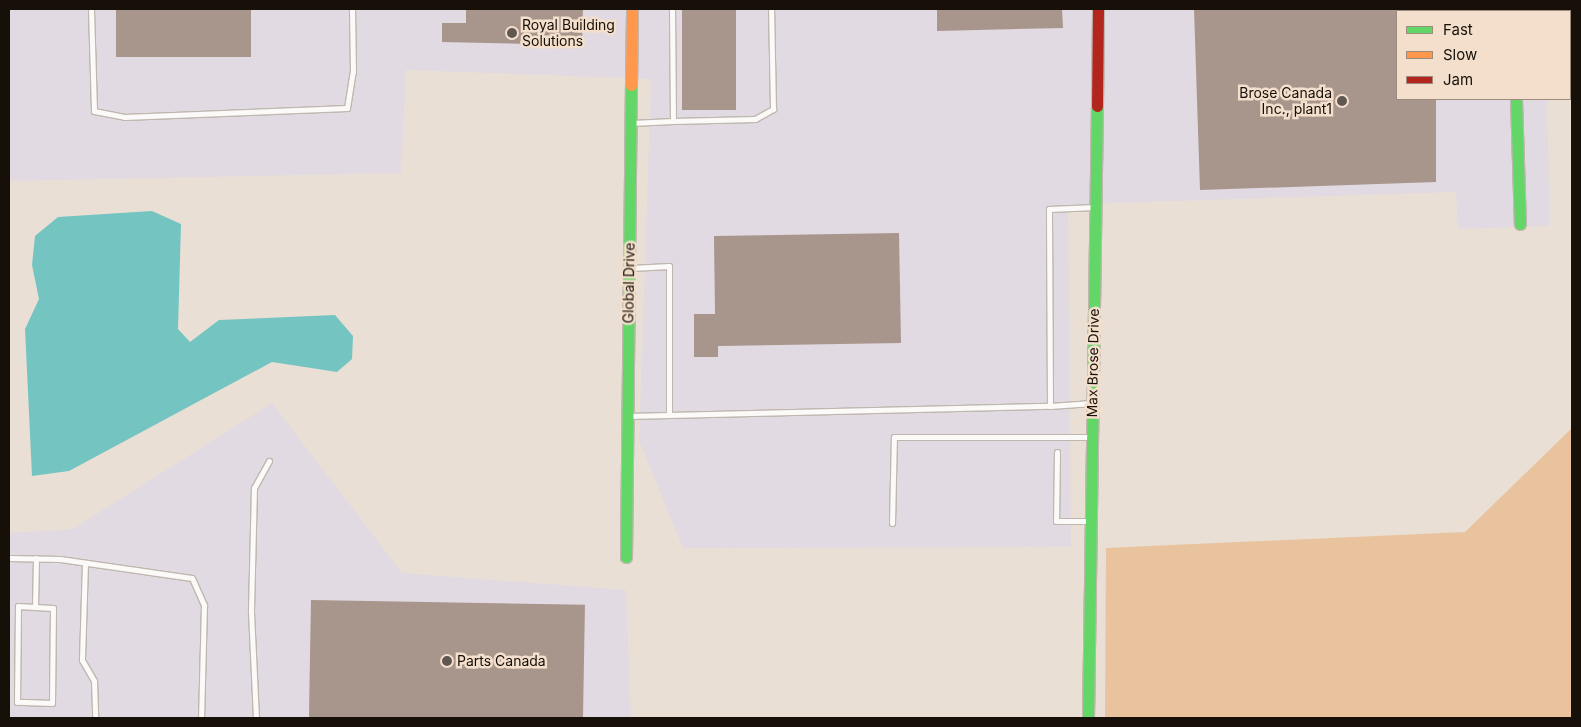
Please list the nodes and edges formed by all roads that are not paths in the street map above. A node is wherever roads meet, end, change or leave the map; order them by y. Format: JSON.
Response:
{"nodes":[{"id":1,"x":91,"y":9,"type":"edge"},
{"id":2,"x":352,"y":9,"type":"edge"},
{"id":3,"x":632,"y":9,"type":"edge"},
{"id":4,"x":672,"y":9,"type":"edge"},
{"id":5,"x":771,"y":9,"type":"edge"},
{"id":6,"x":1098,"y":9,"type":"edge"},
{"id":7,"x":1516,"y":100,"type":"edge"},
{"id":8,"x":672,"y":122,"type":"junction"},
{"id":9,"x":631,"y":123,"type":"junction"},
{"id":10,"x":1095,"y":207,"type":"junction"},
{"id":11,"x":1520,"y":224,"type":"dead end"},
{"id":12,"x":629,"y":268,"type":"junction"},
{"id":13,"x":1092,"y":403,"type":"junction"},
{"id":14,"x":1050,"y":406,"type":"junction"},
{"id":15,"x":669,"y":415,"type":"junction"},
{"id":16,"x":628,"y":416,"type":"junction"},
{"id":17,"x":1092,"y":437,"type":"junction"},
{"id":18,"x":1057,"y":452,"type":"dead end"},
{"id":19,"x":269,"y":461,"type":"dead end"},
{"id":20,"x":1091,"y":521,"type":"junction"},
{"id":21,"x":892,"y":523,"type":"dead end"},
{"id":22,"x":626,"y":557,"type":"dead end"},
{"id":23,"x":9,"y":558,"type":"edge"},
{"id":24,"x":36,"y":558,"type":"junction"},
{"id":25,"x":85,"y":564,"type":"junction"},
{"id":26,"x":35,"y":607,"type":"junction"},
{"id":27,"x":95,"y":718,"type":"edge"},
{"id":28,"x":201,"y":718,"type":"edge"},
{"id":29,"x":256,"y":718,"type":"edge"},
{"id":30,"x":1088,"y":718,"type":"edge"}],
"edges":[{"from":1,"to":2,"type":"lane"},
{"from":3,"to":9,"type":"street","name":"Global Drive"},
{"from":4,"to":8,"type":"lane"},
{"from":5,"to":8,"type":"lane"},
{"from":6,"to":10,"type":"street","name":"Max Brose Drive"},
{"from":7,"to":11,"type":"street"},
{"from":8,"to":9,"type":"lane"},
{"from":9,"to":12,"type":"street","name":"Global Drive"},
{"from":10,"to":13,"type":"street","name":"Max Brose Drive"},
{"from":10,"to":14,"type":"lane"},
{"from":12,"to":15,"type":"lane"},
{"from":12,"to":16,"type":"street","name":"Global Drive"},
{"from":13,"to":14,"type":"lane"},
{"from":13,"to":17,"type":"street","name":"Max Brose Drive"},
{"from":14,"to":15,"type":"lane"},
{"from":15,"to":16,"type":"lane"},
{"from":16,"to":22,"type":"street","name":"Global Drive"},
{"from":17,"to":20,"type":"street","name":"Max Brose Drive"},
{"from":17,"to":21,"type":"lane"},
{"from":18,"to":20,"type":"lane"},
{"from":19,"to":29,"type":"lane"},
{"from":20,"to":30,"type":"street","name":"Max Brose Drive"},
{"from":23,"to":24,"type":"lane"},
{"from":24,"to":25,"type":"lane"},
{"from":24,"to":26,"type":"lane"},
{"from":25,"to":27,"type":"lane"},
{"from":25,"to":28,"type":"lane"},
{"from":26,"to":26,"type":"lane"}]}
